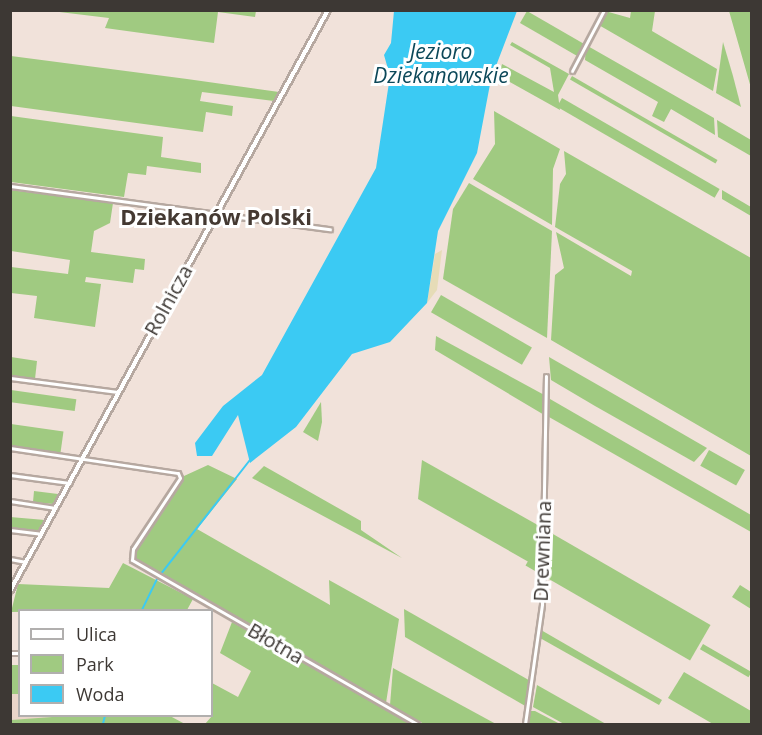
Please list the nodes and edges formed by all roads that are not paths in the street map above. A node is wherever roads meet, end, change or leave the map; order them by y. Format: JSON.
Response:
{"nodes":[{"id":1,"x":328,"y":10,"type":"edge"},
{"id":2,"x":604,"y":10,"type":"edge"},
{"id":3,"x":572,"y":71,"type":"dead end"},
{"id":4,"x":10,"y":186,"type":"edge"},
{"id":5,"x":216,"y":213,"type":"junction"},
{"id":6,"x":330,"y":229,"type":"dead end"},
{"id":7,"x":546,"y":376,"type":"dead end"},
{"id":8,"x":10,"y":378,"type":"edge"},
{"id":9,"x":118,"y":392,"type":"junction"},
{"id":10,"x":10,"y":448,"type":"edge"},
{"id":11,"x":82,"y":458,"type":"junction"},
{"id":12,"x":10,"y":475,"type":"edge"},
{"id":13,"x":69,"y":483,"type":"junction"},
{"id":14,"x":10,"y":501,"type":"edge"},
{"id":15,"x":55,"y":508,"type":"junction"},
{"id":16,"x":10,"y":530,"type":"edge"},
{"id":17,"x":41,"y":534,"type":"junction"},
{"id":18,"x":10,"y":559,"type":"edge"},
{"id":19,"x":26,"y":562,"type":"junction"},
{"id":20,"x":11,"y":588,"type":"edge"},
{"id":21,"x":417,"y":724,"type":"edge"},
{"id":22,"x":525,"y":724,"type":"edge"}],
"edges":[{"from":1,"to":5,"type":"street","name":"Rolnicza"},
{"from":2,"to":3,"type":"street"},
{"from":4,"to":5,"type":"street"},
{"from":5,"to":6,"type":"street"},
{"from":5,"to":9,"type":"street","name":"Rolnicza"},
{"from":7,"to":22,"type":"street","name":"Drewniana"},
{"from":8,"to":9,"type":"street"},
{"from":9,"to":11,"type":"street","name":"Rolnicza"},
{"from":10,"to":11,"type":"street"},
{"from":11,"to":13,"type":"street","name":"Rolnicza"},
{"from":11,"to":21,"type":"street","name":"Błotna"},
{"from":12,"to":13,"type":"street"},
{"from":13,"to":15,"type":"street","name":"Rolnicza"},
{"from":14,"to":15,"type":"street"},
{"from":15,"to":17,"type":"street","name":"Rolnicza"},
{"from":16,"to":17,"type":"street"},
{"from":17,"to":19,"type":"street","name":"Rolnicza"},
{"from":18,"to":19,"type":"street"},
{"from":19,"to":20,"type":"street","name":"Rolnicza"}]}
